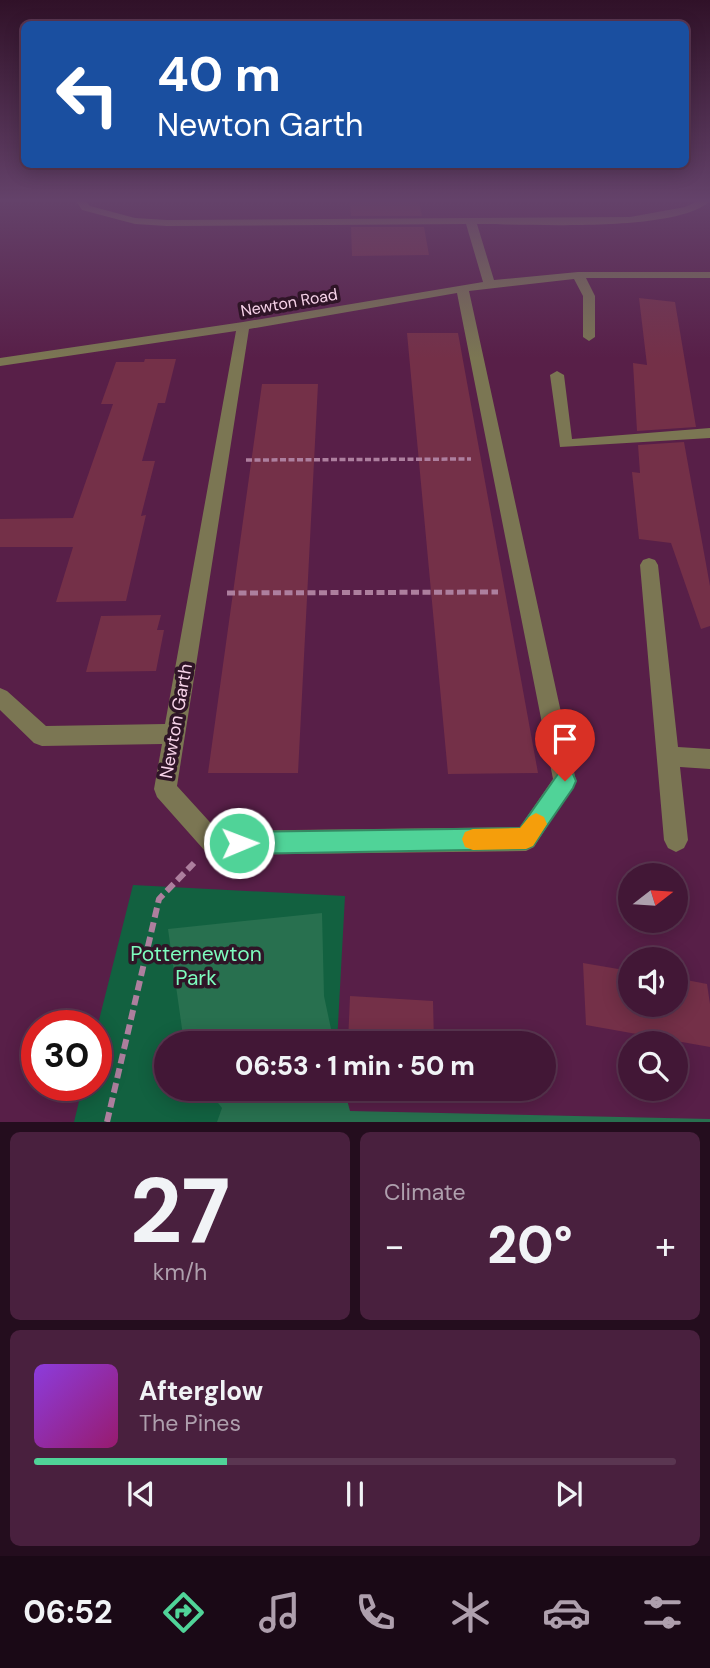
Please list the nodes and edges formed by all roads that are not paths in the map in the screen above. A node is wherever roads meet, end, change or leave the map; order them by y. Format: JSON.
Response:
{"nodes":[{"id":1,"x":480,"y":253,"type":"edge"},
{"id":2,"x":578,"y":275,"type":"junction"},
{"id":3,"x":710,"y":275,"type":"edge"},
{"id":4,"x":489,"y":284,"type":"junction"},
{"id":5,"x":462,"y":287,"type":"junction"},
{"id":6,"x":243,"y":327,"type":"junction"},
{"id":7,"x":589,"y":337,"type":"dead end"},
{"id":8,"x":0,"y":362,"type":"edge"},
{"id":9,"x":557,"y":375,"type":"dead end"},
{"id":10,"x":710,"y":433,"type":"edge"},
{"id":11,"x":649,"y":565,"type":"dead end"},
{"id":12,"x":0,"y":697,"type":"edge"},
{"id":13,"x":174,"y":734,"type":"junction"},
{"id":14,"x":668,"y":756,"type":"junction"},
{"id":15,"x":710,"y":759,"type":"edge"},
{"id":16,"x":676,"y":840,"type":"dead end"}],
"edges":[{"from":1,"to":4,"type":"street"},
{"from":2,"to":3,"type":"street","name":"Newton Road"},
{"from":2,"to":4,"type":"street","name":"Newton Road"},
{"from":2,"to":7,"type":"street"},
{"from":4,"to":5,"type":"street","name":"Newton Road"},
{"from":5,"to":6,"type":"street","name":"Newton Road"},
{"from":5,"to":13,"type":"street","name":"Newton Garth"},
{"from":6,"to":8,"type":"street","name":"Newton Road"},
{"from":6,"to":13,"type":"street","name":"Newton Garth"},
{"from":9,"to":10,"type":"street"},
{"from":11,"to":14,"type":"street"},
{"from":12,"to":13,"type":"street"},
{"from":14,"to":15,"type":"street"},
{"from":14,"to":16,"type":"street"}]}
